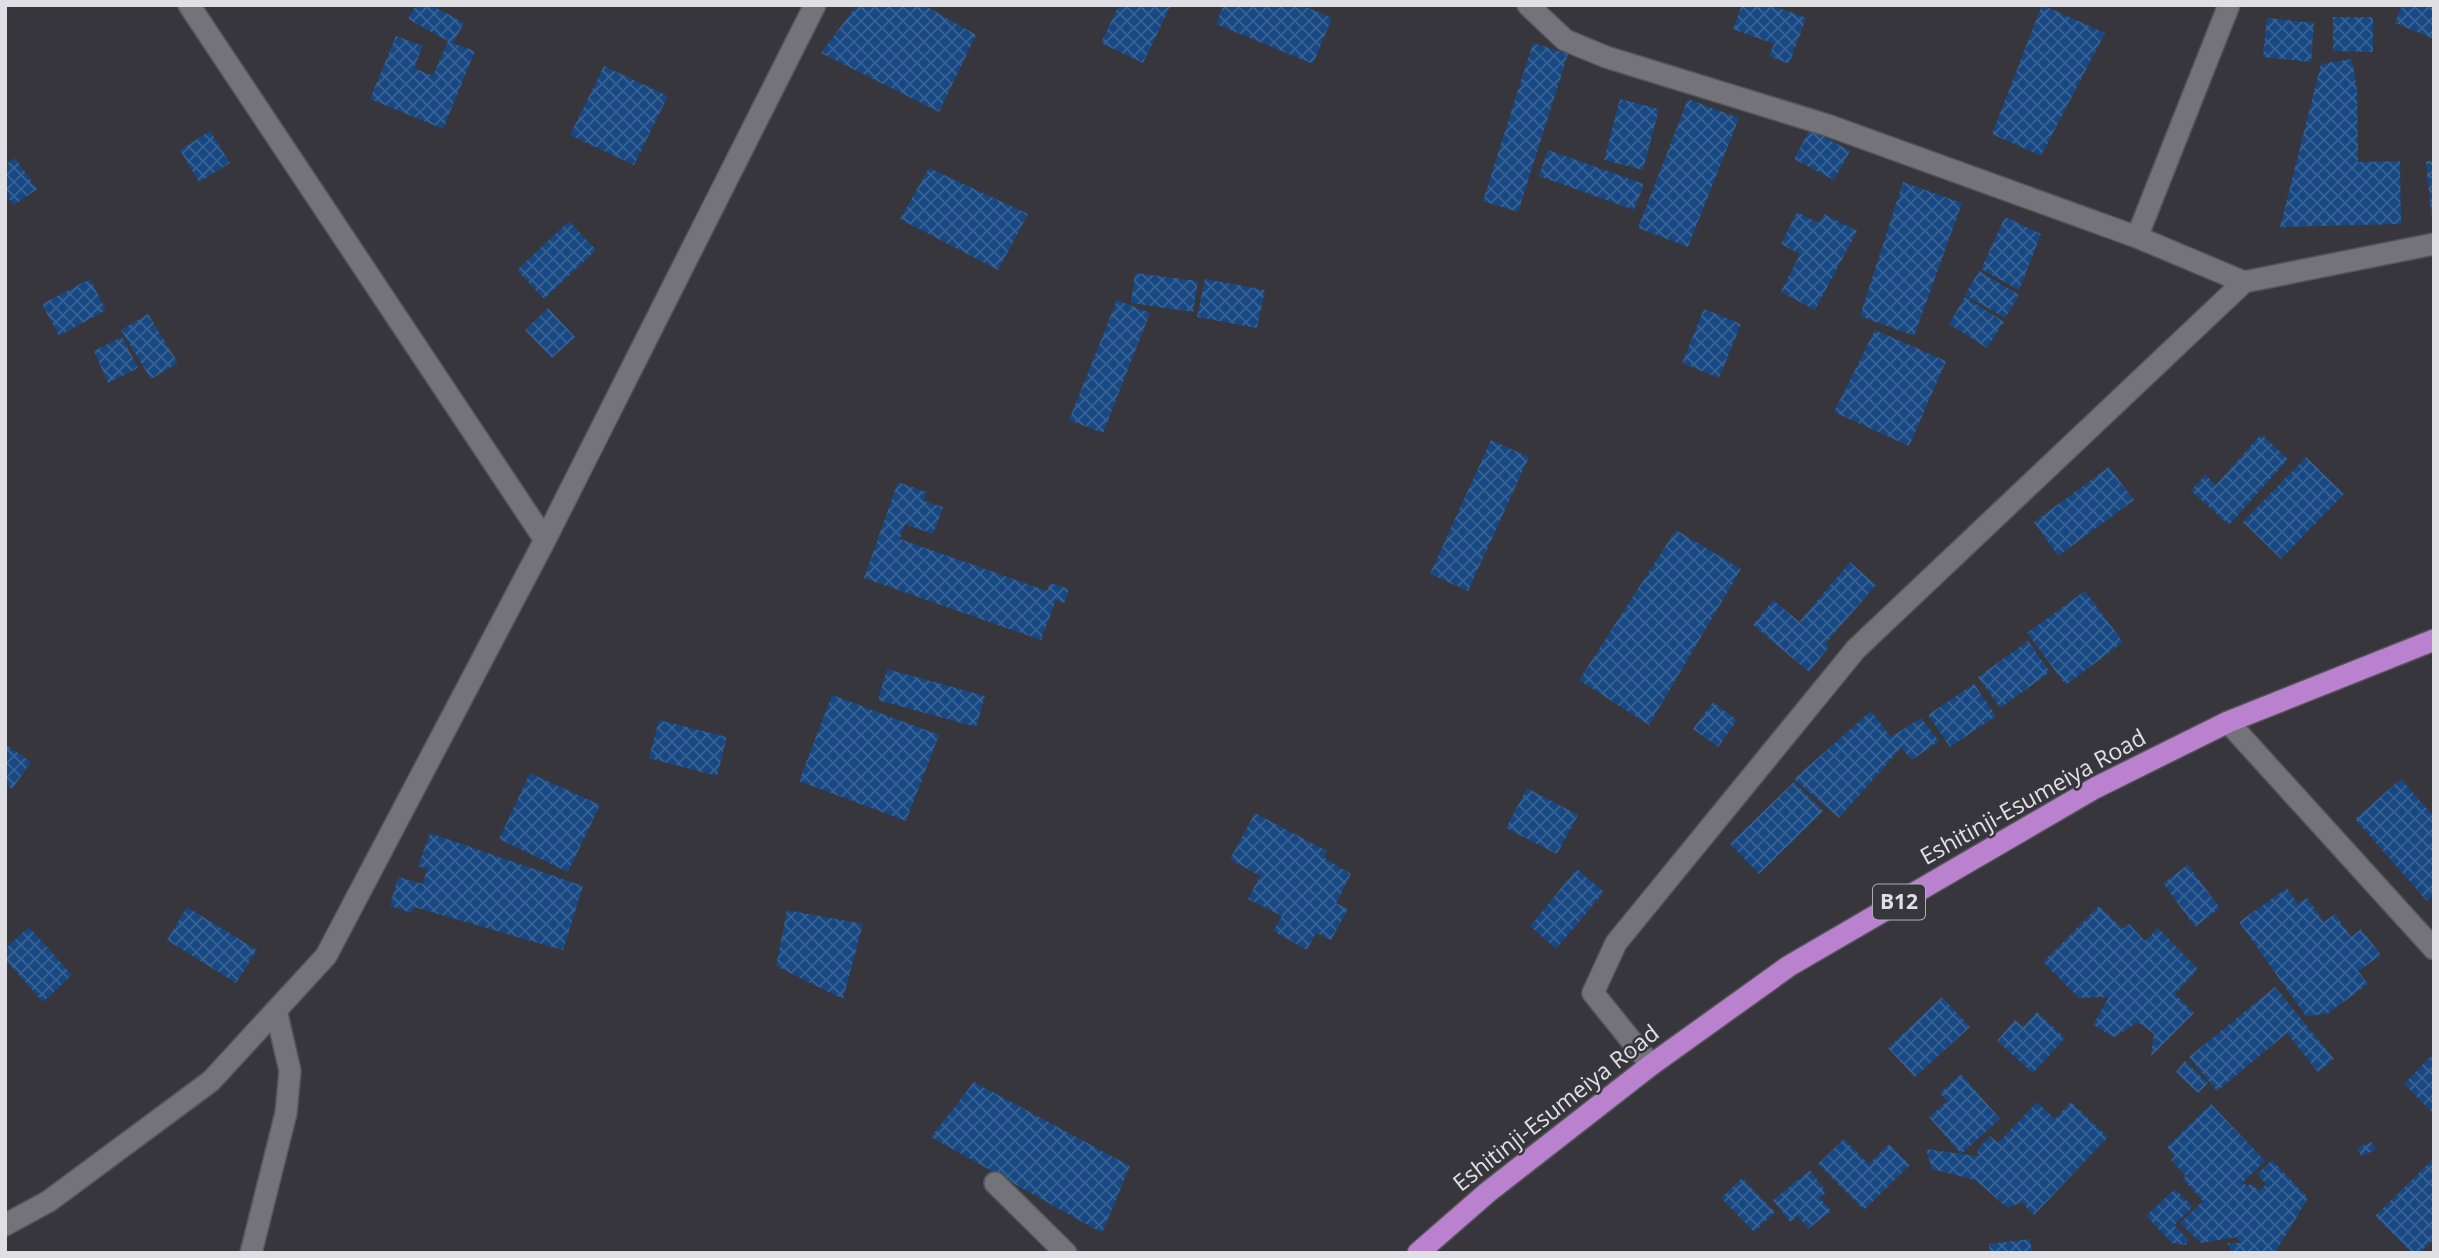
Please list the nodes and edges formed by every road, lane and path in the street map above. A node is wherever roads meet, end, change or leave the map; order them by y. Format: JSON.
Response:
{"nodes":[{"id":1,"x":189,"y":5,"type":"edge"},
{"id":2,"x":815,"y":5,"type":"edge"},
{"id":3,"x":1528,"y":5,"type":"edge"},
{"id":4,"x":2229,"y":5,"type":"edge"},
{"id":5,"x":2137,"y":237,"type":"junction"},
{"id":6,"x":2434,"y":244,"type":"edge"},
{"id":7,"x":2244,"y":282,"type":"junction"},
{"id":8,"x":545,"y":540,"type":"junction"},
{"id":9,"x":2434,"y":640,"type":"edge"},
{"id":10,"x":2228,"y":722,"type":"junction"},
{"id":11,"x":2434,"y":949,"type":"edge"},
{"id":12,"x":276,"y":1010,"type":"junction"},
{"id":13,"x":1651,"y":1065,"type":"junction"},
{"id":14,"x":995,"y":1183,"type":"dead end"},
{"id":15,"x":5,"y":1225,"type":"edge"},
{"id":16,"x":251,"y":1253,"type":"edge"},
{"id":17,"x":1066,"y":1253,"type":"edge"},
{"id":18,"x":1418,"y":1253,"type":"edge"}],
"edges":[{"from":1,"to":8,"type":"street"},
{"from":2,"to":8,"type":"street"},
{"from":3,"to":5,"type":"street"},
{"from":4,"to":5,"type":"street"},
{"from":5,"to":7,"type":"street"},
{"from":6,"to":7,"type":"street"},
{"from":7,"to":13,"type":"street"},
{"from":8,"to":12,"type":"street"},
{"from":9,"to":10,"type":"highway","name":"Eshitinji-Esumeiya Road","number":"B12"},
{"from":10,"to":11,"type":"street"},
{"from":10,"to":13,"type":"highway","name":"Eshitinji-Esumeiya Road","number":"B12"},
{"from":12,"to":15,"type":"street"},
{"from":12,"to":16,"type":"street"},
{"from":13,"to":18,"type":"highway","name":"Eshitinji-Esumeiya Road","number":"B12"},
{"from":14,"to":17,"type":"street"}]}
